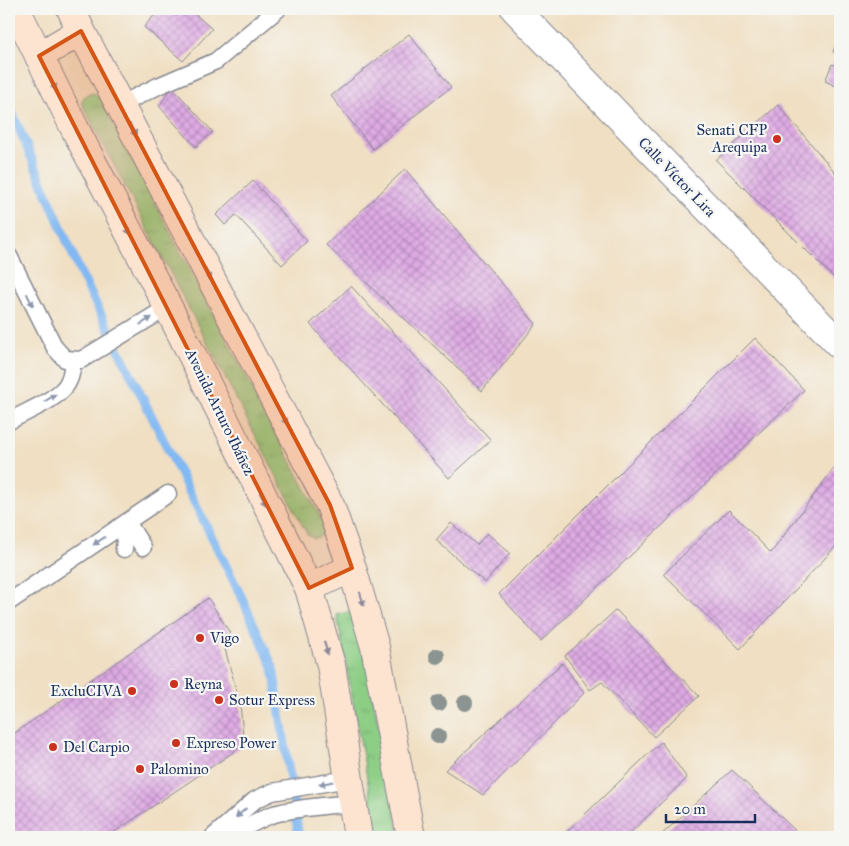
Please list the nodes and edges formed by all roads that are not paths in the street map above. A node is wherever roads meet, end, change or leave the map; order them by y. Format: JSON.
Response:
{"nodes":[{"id":1,"x":16,"y":9,"type":"edge"},
{"id":2,"x":278,"y":9,"type":"edge"},
{"id":3,"x":515,"y":9,"type":"edge"},
{"id":4,"x":76,"y":20,"type":"edge"},
{"id":5,"x":39,"y":56,"type":"junction"},
{"id":6,"x":120,"y":105,"type":"junction"},
{"id":7,"x":9,"y":256,"type":"edge"},
{"id":8,"x":168,"y":307,"type":"junction"},
{"id":9,"x":840,"y":345,"type":"edge"},
{"id":10,"x":77,"y":360,"type":"junction"},
{"id":11,"x":9,"y":421,"type":"edge"},
{"id":12,"x":168,"y":494,"type":"dead end"},
{"id":13,"x":127,"y":522,"type":"junction"},
{"id":14,"x":143,"y":546,"type":"dead end"},
{"id":15,"x":124,"y":549,"type":"dead end"},
{"id":16,"x":352,"y":568,"type":"junction"},
{"id":17,"x":308,"y":588,"type":"junction"},
{"id":18,"x":9,"y":602,"type":"edge"},
{"id":19,"x":350,"y":791,"type":"junction"},
{"id":20,"x":214,"y":837,"type":"edge"},
{"id":21,"x":228,"y":837,"type":"edge"},
{"id":22,"x":358,"y":837,"type":"edge"},
{"id":23,"x":411,"y":837,"type":"edge"}],
"edges":[{"from":1,"to":5,"type":"main road","name":"Avenida Arturo Ibáñez"},
{"from":2,"to":6,"type":"lane"},
{"from":3,"to":9,"type":"street","name":"Calle Víctor Lira"},
{"from":4,"to":5,"type":"main road"},
{"from":4,"to":6,"type":"main road"},
{"from":5,"to":8,"type":"main road","name":"Avenida Arturo Ibáñez","one_way":true},
{"from":6,"to":16,"type":"main road","one_way":true},
{"from":7,"to":10,"type":"lane","one_way":true},
{"from":10,"to":8,"type":"lane","one_way":true},
{"from":8,"to":17,"type":"main road","name":"Avenida Arturo Ibáñez","one_way":true},
{"from":11,"to":10,"type":"lane","one_way":true},
{"from":12,"to":13,"type":"lane"},
{"from":13,"to":14,"type":"lane"},
{"from":13,"to":15,"type":"lane"},
{"from":13,"to":18,"type":"lane","one_way":true},
{"from":16,"to":17,"type":"main road"},
{"from":16,"to":23,"type":"main road","one_way":true},
{"from":17,"to":19,"type":"main road","name":"Avenida Arturo Ibáñez","one_way":true},
{"from":19,"to":20,"type":"lane","one_way":true},
{"from":19,"to":21,"type":"lane"},
{"from":19,"to":22,"type":"main road","name":"Avenida Arturo Ibáñez"}]}
